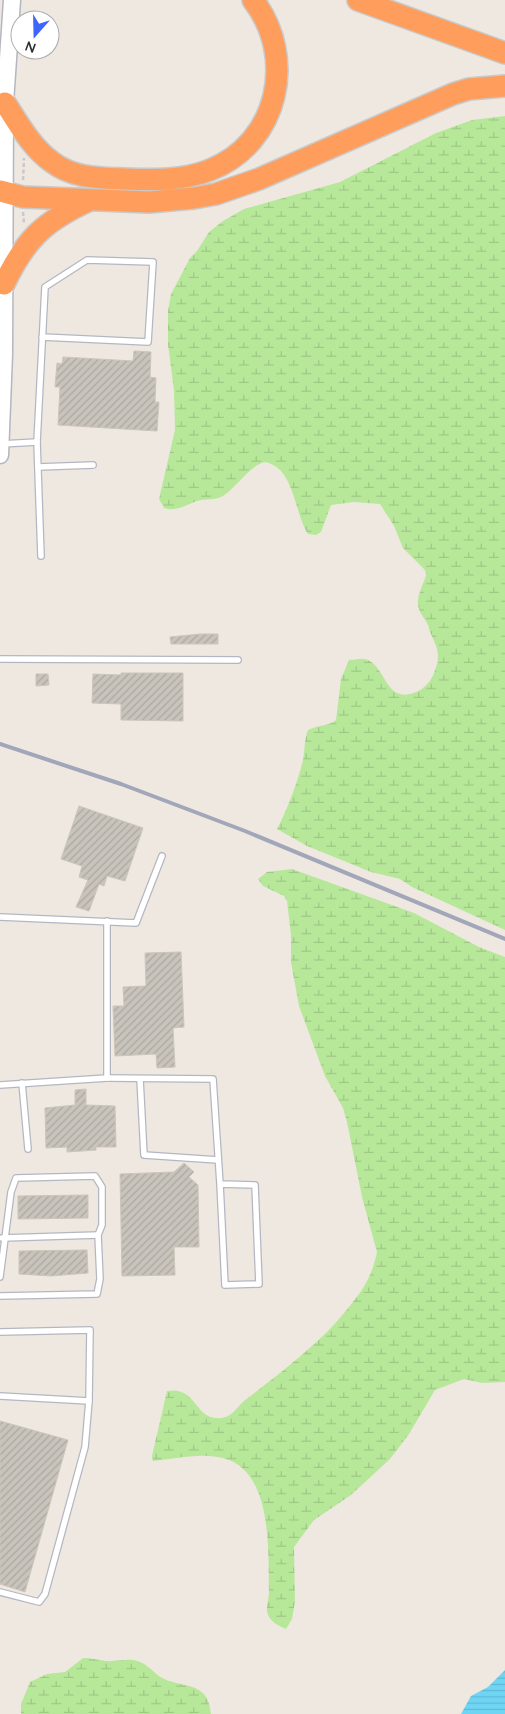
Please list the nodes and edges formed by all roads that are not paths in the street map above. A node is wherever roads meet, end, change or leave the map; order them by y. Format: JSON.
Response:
{"nodes":[{"id":1,"x":12,"y":0,"type":"edge"},
{"id":2,"x":254,"y":0,"type":"edge"},
{"id":3,"x":358,"y":0,"type":"edge"},
{"id":4,"x":505,"y":53,"type":"edge"},
{"id":5,"x":505,"y":86,"type":"edge"},
{"id":6,"x":5,"y":103,"type":"junction"},
{"id":7,"x":2,"y":192,"type":"edge"},
{"id":8,"x":90,"y":200,"type":"junction"},
{"id":9,"x":4,"y":284,"type":"junction"},
{"id":10,"x":42,"y":337,"type":"junction"},
{"id":11,"x":37,"y":442,"type":"junction"},
{"id":12,"x":0,"y":444,"type":"edge"},
{"id":13,"x":0,"y":455,"type":"edge"},
{"id":14,"x":93,"y":465,"type":"dead end"},
{"id":15,"x":38,"y":467,"type":"junction"},
{"id":16,"x":41,"y":556,"type":"dead end"},
{"id":17,"x":0,"y":659,"type":"edge"},
{"id":18,"x":238,"y":660,"type":"dead end"},
{"id":19,"x":162,"y":856,"type":"dead end"},
{"id":20,"x":0,"y":917,"type":"edge"},
{"id":21,"x":107,"y":921,"type":"junction"},
{"id":22,"x":106,"y":1078,"type":"junction"},
{"id":23,"x":140,"y":1079,"type":"junction"},
{"id":24,"x":22,"y":1083,"type":"junction"},
{"id":25,"x":0,"y":1085,"type":"edge"},
{"id":26,"x":28,"y":1149,"type":"dead end"},
{"id":27,"x":218,"y":1160,"type":"junction"},
{"id":28,"x":220,"y":1184,"type":"junction"},
{"id":29,"x":98,"y":1235,"type":"junction"},
{"id":30,"x":2,"y":1238,"type":"edge"},
{"id":31,"x":0,"y":1277,"type":"edge"},
{"id":32,"x":0,"y":1296,"type":"edge"},
{"id":33,"x":0,"y":1332,"type":"edge"},
{"id":34,"x":0,"y":1396,"type":"edge"},
{"id":35,"x":89,"y":1402,"type":"junction"},
{"id":36,"x":0,"y":1592,"type":"edge"}],
"edges":[{"from":1,"to":6,"type":"main road"},
{"from":2,"to":6,"type":"highway"},
{"from":3,"to":4,"type":"highway"},
{"from":5,"to":8,"type":"highway"},
{"from":6,"to":7,"type":"main road"},
{"from":7,"to":8,"type":"highway"},
{"from":7,"to":9,"type":"main road"},
{"from":8,"to":9,"type":"highway"},
{"from":9,"to":12,"type":"main road"},
{"from":10,"to":10,"type":"lane"},
{"from":10,"to":11,"type":"lane"},
{"from":11,"to":12,"type":"lane"},
{"from":11,"to":15,"type":"lane"},
{"from":12,"to":13,"type":"main road"},
{"from":14,"to":15,"type":"lane"},
{"from":15,"to":16,"type":"lane"},
{"from":17,"to":18,"type":"lane"},
{"from":19,"to":21,"type":"lane"},
{"from":20,"to":21,"type":"lane"},
{"from":21,"to":22,"type":"lane"},
{"from":22,"to":23,"type":"lane"},
{"from":22,"to":24,"type":"lane"},
{"from":23,"to":27,"type":"lane"},
{"from":23,"to":27,"type":"lane"},
{"from":24,"to":25,"type":"lane"},
{"from":24,"to":26,"type":"lane"},
{"from":27,"to":28,"type":"lane"},
{"from":28,"to":28,"type":"lane"},
{"from":29,"to":30,"type":"lane"},
{"from":29,"to":30,"type":"lane"},
{"from":29,"to":32,"type":"lane"},
{"from":30,"to":31,"type":"lane"},
{"from":33,"to":35,"type":"lane"},
{"from":34,"to":35,"type":"lane"},
{"from":35,"to":36,"type":"lane"}]}
